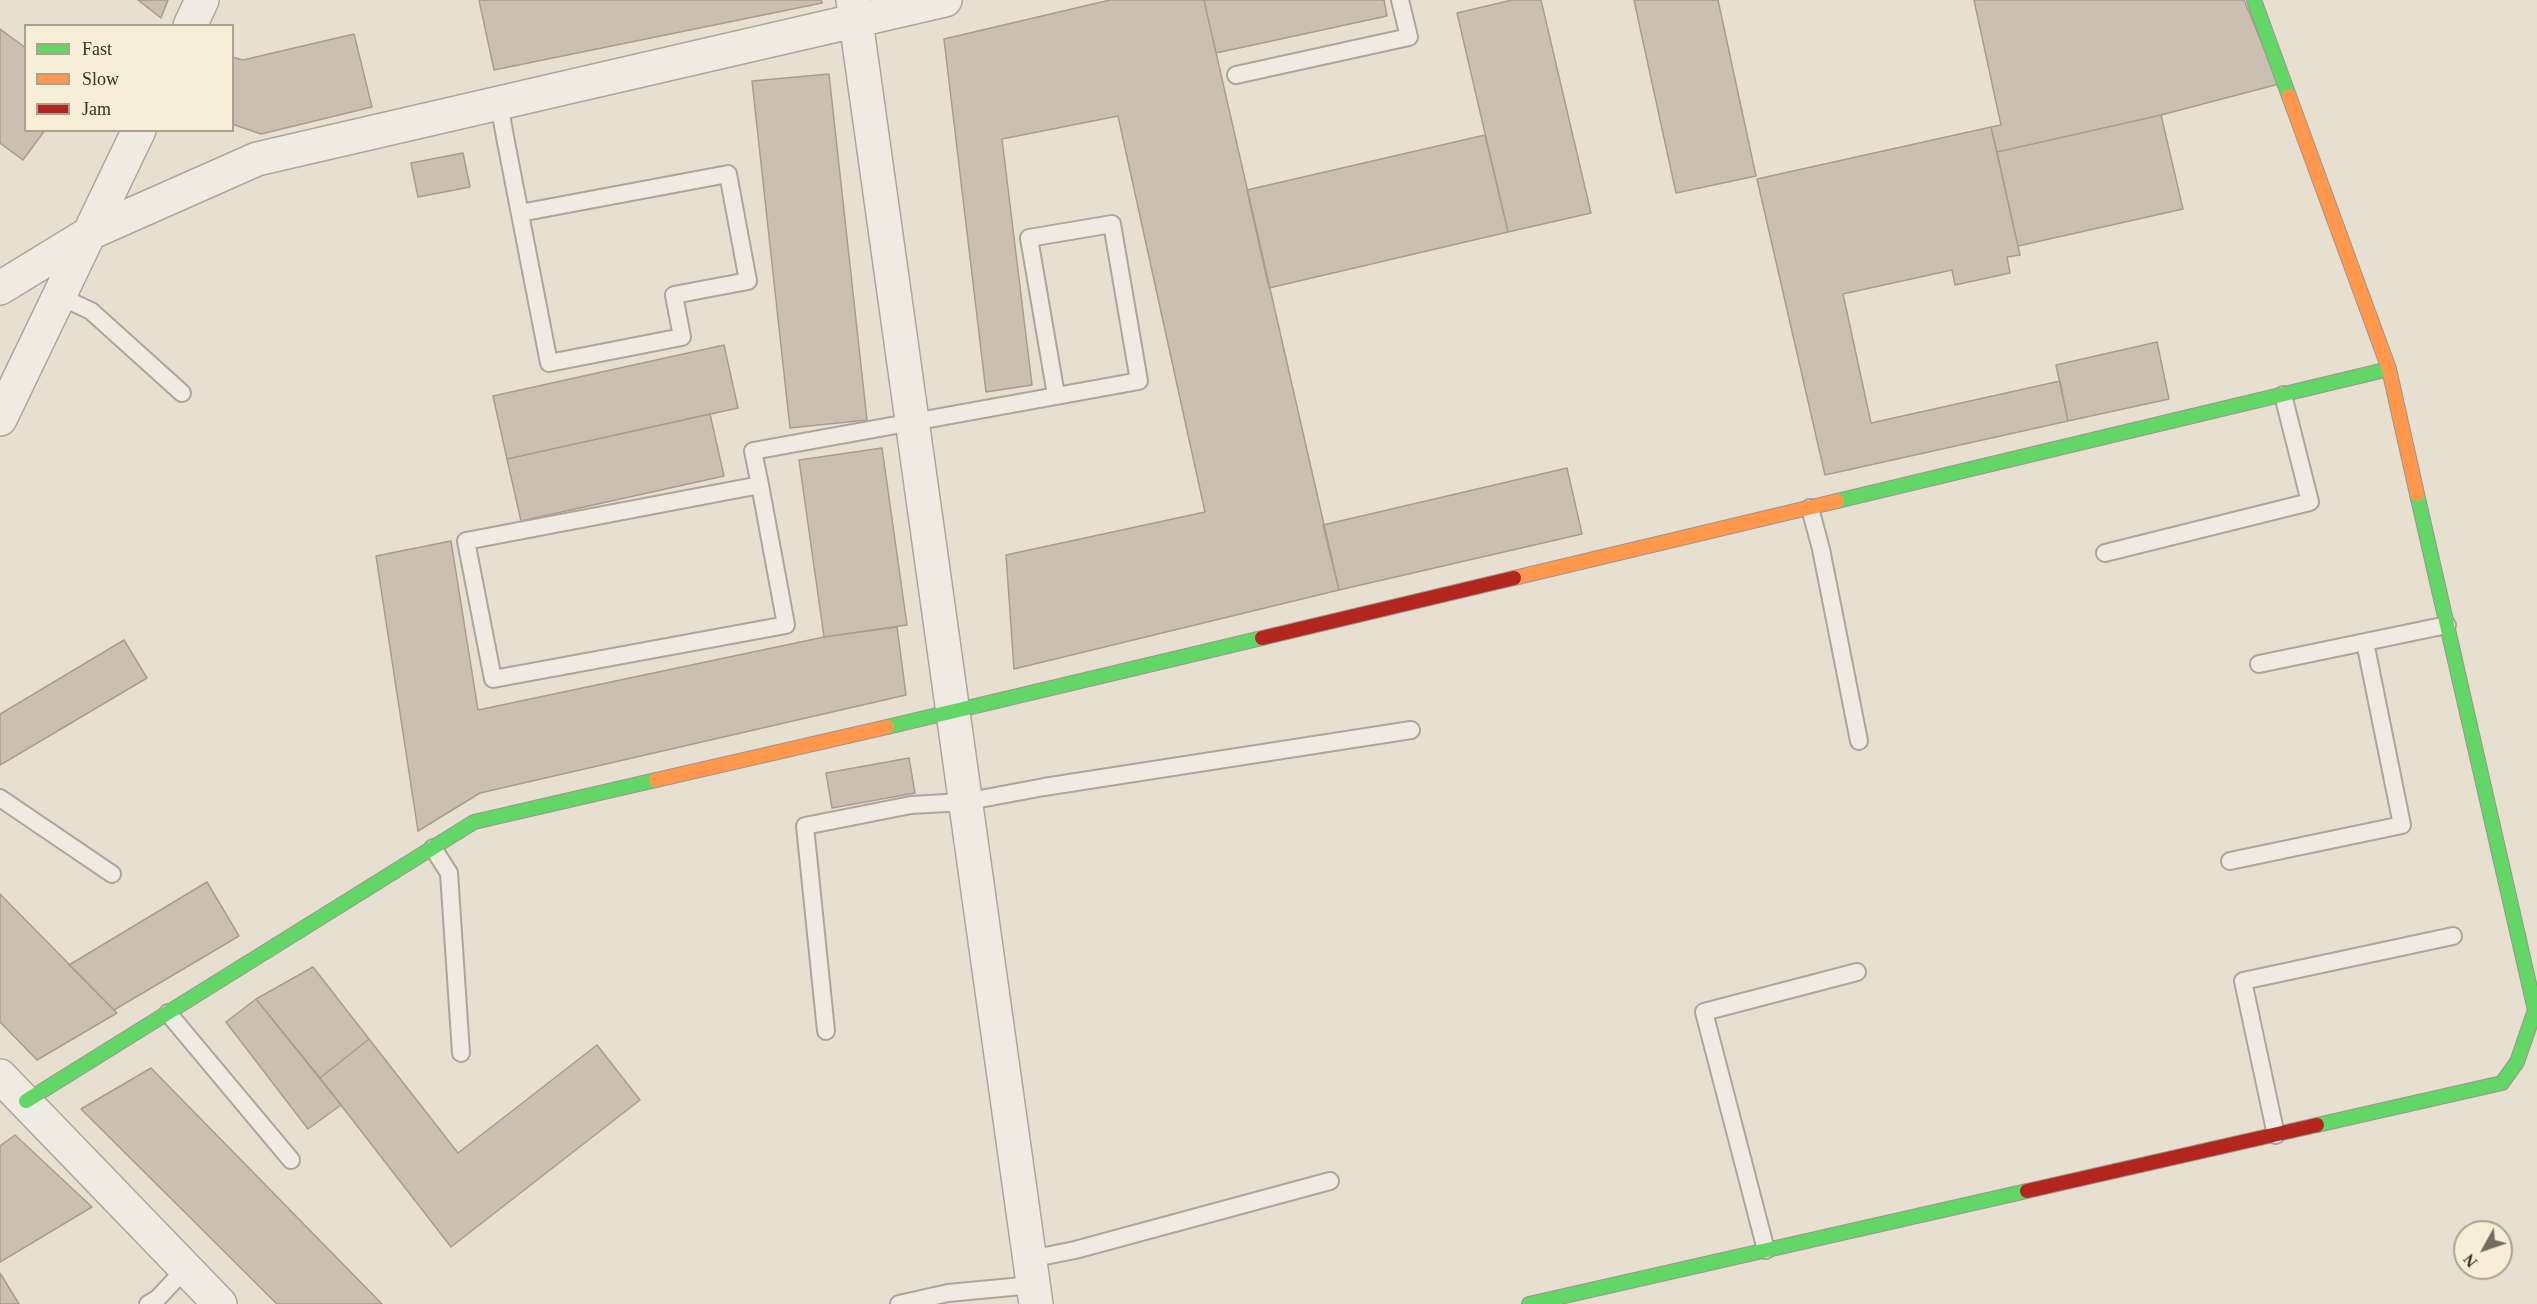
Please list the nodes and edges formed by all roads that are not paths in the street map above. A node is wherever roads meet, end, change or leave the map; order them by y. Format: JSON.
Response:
{"nodes":[{"id":1,"x":202,"y":0,"type":"edge"},
{"id":2,"x":945,"y":0,"type":"edge"},
{"id":3,"x":1400,"y":0,"type":"edge"},
{"id":4,"x":2254,"y":0,"type":"edge"},
{"id":5,"x":856,"y":10,"type":"edge"},
{"id":6,"x":191,"y":24,"type":"edge"},
{"id":7,"x":1236,"y":75,"type":"dead end"},
{"id":8,"x":499,"y":104,"type":"junction"},
{"id":9,"x":138,"y":132,"type":"edge"},
{"id":10,"x":520,"y":213,"type":"junction"},
{"id":11,"x":90,"y":233,"type":"junction"},
{"id":12,"x":0,"y":288,"type":"edge"},
{"id":13,"x":60,"y":296,"type":"junction"},
{"id":14,"x":2389,"y":369,"type":"junction"},
{"id":15,"x":182,"y":393,"type":"dead end"},
{"id":16,"x":2283,"y":394,"type":"junction"},
{"id":17,"x":1056,"y":396,"type":"junction"},
{"id":18,"x":0,"y":419,"type":"edge"},
{"id":19,"x":912,"y":422,"type":"junction"},
{"id":20,"x":760,"y":485,"type":"junction"},
{"id":21,"x":1810,"y":507,"type":"junction"},
{"id":22,"x":2105,"y":553,"type":"dead end"},
{"id":23,"x":2447,"y":625,"type":"junction"},
{"id":24,"x":2365,"y":642,"type":"junction"},
{"id":25,"x":2259,"y":664,"type":"dead end"},
{"id":26,"x":952,"y":712,"type":"junction"},
{"id":27,"x":1411,"y":730,"type":"dead end"},
{"id":28,"x":1859,"y":741,"type":"dead end"},
{"id":29,"x":0,"y":798,"type":"edge"},
{"id":30,"x":964,"y":802,"type":"junction"},
{"id":31,"x":433,"y":848,"type":"junction"},
{"id":32,"x":2230,"y":861,"type":"dead end"},
{"id":33,"x":112,"y":874,"type":"dead end"},
{"id":34,"x":2453,"y":936,"type":"dead end"},
{"id":35,"x":1857,"y":972,"type":"dead end"},
{"id":36,"x":168,"y":1013,"type":"junction"},
{"id":37,"x":826,"y":1031,"type":"dead end"},
{"id":38,"x":461,"y":1053,"type":"dead end"},
{"id":39,"x":2537,"y":1056,"type":"edge"},
{"id":40,"x":2517,"y":1062,"type":"junction"},
{"id":41,"x":10,"y":1091,"type":"edge"},
{"id":42,"x":2276,"y":1135,"type":"junction"},
{"id":43,"x":291,"y":1160,"type":"dead end"},
{"id":44,"x":1330,"y":1181,"type":"dead end"},
{"id":45,"x":1766,"y":1250,"type":"junction"},
{"id":46,"x":186,"y":1268,"type":"junction"},
{"id":47,"x":1033,"y":1283,"type":"edge"},
{"id":48,"x":148,"y":1304,"type":"edge"},
{"id":49,"x":220,"y":1304,"type":"edge"},
{"id":50,"x":899,"y":1304,"type":"edge"},
{"id":51,"x":1529,"y":1304,"type":"edge"}],
"edges":[{"from":1,"to":6,"type":"street"},
{"from":2,"to":5,"type":"street"},
{"from":3,"to":7,"type":"lane"},
{"from":4,"to":14,"type":"street"},
{"from":5,"to":8,"type":"street"},
{"from":5,"to":19,"type":"street"},
{"from":8,"to":10,"type":"lane"},
{"from":8,"to":11,"type":"street"},
{"from":9,"to":11,"type":"street"},
{"from":10,"to":10,"type":"lane"},
{"from":11,"to":12,"type":"street"},
{"from":11,"to":13,"type":"street"},
{"from":13,"to":15,"type":"lane"},
{"from":13,"to":18,"type":"street"},
{"from":14,"to":16,"type":"street"},
{"from":14,"to":23,"type":"street"},
{"from":16,"to":21,"type":"street"},
{"from":16,"to":22,"type":"lane"},
{"from":17,"to":17,"type":"lane"},
{"from":17,"to":19,"type":"lane"},
{"from":19,"to":20,"type":"lane"},
{"from":19,"to":26,"type":"street"},
{"from":20,"to":20,"type":"lane"},
{"from":21,"to":26,"type":"street"},
{"from":21,"to":28,"type":"lane"},
{"from":23,"to":24,"type":"lane"},
{"from":23,"to":40,"type":"street"},
{"from":24,"to":25,"type":"lane"},
{"from":24,"to":32,"type":"lane"},
{"from":26,"to":30,"type":"street"},
{"from":26,"to":31,"type":"street"},
{"from":27,"to":30,"type":"lane"},
{"from":29,"to":33,"type":"lane"},
{"from":30,"to":37,"type":"lane"},
{"from":30,"to":47,"type":"street"},
{"from":31,"to":36,"type":"street"},
{"from":31,"to":38,"type":"lane"},
{"from":34,"to":42,"type":"lane"},
{"from":35,"to":45,"type":"lane"},
{"from":36,"to":41,"type":"street"},
{"from":36,"to":43,"type":"lane"},
{"from":39,"to":40,"type":"lane"},
{"from":40,"to":42,"type":"street"},
{"from":41,"to":46,"type":"street"},
{"from":42,"to":45,"type":"street"},
{"from":44,"to":47,"type":"lane"},
{"from":45,"to":51,"type":"street"},
{"from":46,"to":48,"type":"lane"},
{"from":46,"to":49,"type":"street"},
{"from":47,"to":50,"type":"lane"}]}
